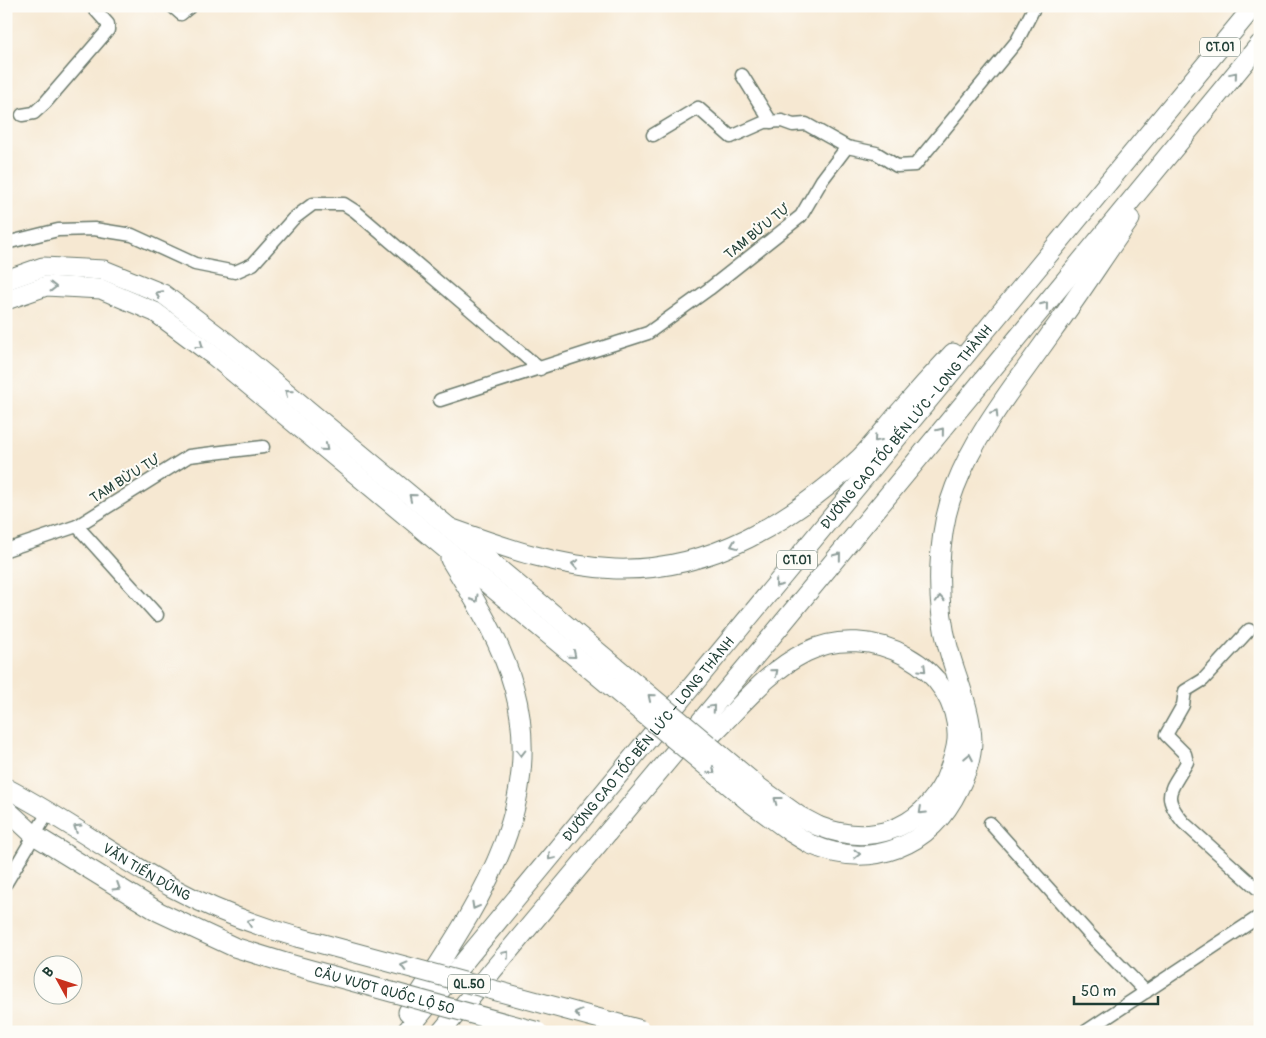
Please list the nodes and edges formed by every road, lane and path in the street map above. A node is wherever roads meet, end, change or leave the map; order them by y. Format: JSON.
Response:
{"nodes":[{"id":1,"x":92,"y":6,"type":"edge"},
{"id":2,"x":172,"y":6,"type":"edge"},
{"id":3,"x":191,"y":6,"type":"edge"},
{"id":4,"x":1035,"y":6,"type":"edge"},
{"id":5,"x":1254,"y":6,"type":"edge"},
{"id":6,"x":1260,"y":44,"type":"edge"},
{"id":7,"x":742,"y":75,"type":"dead end"},
{"id":8,"x":1187,"y":88,"type":"junction"},
{"id":9,"x":1209,"y":106,"type":"junction"},
{"id":10,"x":22,"y":115,"type":"dead end"},
{"id":11,"x":771,"y":122,"type":"junction"},
{"id":12,"x":652,"y":135,"type":"dead end"},
{"id":13,"x":847,"y":147,"type":"junction"},
{"id":14,"x":6,"y":244,"type":"edge"},
{"id":15,"x":6,"y":280,"type":"edge"},
{"id":16,"x":6,"y":300,"type":"edge"},
{"id":17,"x":540,"y":369,"type":"junction"},
{"id":18,"x":440,"y":400,"type":"dead end"},
{"id":19,"x":263,"y":447,"type":"dead end"},
{"id":20,"x":77,"y":526,"type":"junction"},
{"id":21,"x":445,"y":536,"type":"junction"},
{"id":22,"x":6,"y":550,"type":"edge"},
{"id":23,"x":157,"y":614,"type":"dead end"},
{"id":24,"x":542,"y":617,"type":"junction"},
{"id":25,"x":1249,"y":630,"type":"dead end"},
{"id":26,"x":6,"y":788,"type":"edge"},
{"id":27,"x":6,"y":809,"type":"edge"},
{"id":28,"x":49,"y":811,"type":"junction"},
{"id":29,"x":990,"y":823,"type":"dead end"},
{"id":30,"x":34,"y":835,"type":"junction"},
{"id":31,"x":6,"y":883,"type":"edge"},
{"id":32,"x":1260,"y":891,"type":"edge"},
{"id":33,"x":546,"y":907,"type":"junction"},
{"id":34,"x":1260,"y":916,"type":"edge"},
{"id":35,"x":297,"y":937,"type":"joint"},
{"id":36,"x":289,"y":964,"type":"joint"},
{"id":37,"x":1146,"y":992,"type":"junction"},
{"id":38,"x":645,"y":1031,"type":"edge"},
{"id":39,"x":396,"y":1032,"type":"edge"},
{"id":40,"x":406,"y":1032,"type":"edge"},
{"id":41,"x":441,"y":1032,"type":"edge"},
{"id":42,"x":538,"y":1032,"type":"edge"},
{"id":43,"x":1085,"y":1032,"type":"edge"}],
"edges":[{"from":1,"to":10,"type":"street"},
{"from":2,"to":3,"type":"street"},
{"from":4,"to":13,"type":"street"},
{"from":5,"to":8,"type":"highway","name":"ĐƯỜNG CAO TỐC BẾN LỨC - LONG THÀNH","number":"CT.01"},
{"from":9,"to":6,"type":"highway","name":"ĐƯỜNG CAO TỐC BẾN LỨC - LONG THÀNH","number":"CT.01","one_way":true},
{"from":7,"to":11,"type":"street"},
{"from":8,"to":21,"type":"highway","one_way":true},
{"from":8,"to":40,"type":"highway","name":"ĐƯỜNG CAO TỐC BẾN LỨC - LONG THÀNH","number":"CT.01","one_way":true},
{"from":24,"to":9,"type":"highway","one_way":true,"bridge":true},
{"from":33,"to":9,"type":"highway","name":"ĐƯỜNG CAO TỐC BẾN LỨC - LONG THÀNH","number":"CT.01","one_way":true},
{"from":11,"to":12,"type":"street"},
{"from":11,"to":13,"type":"street"},
{"from":13,"to":17,"type":"street","name":"TAM BỬU TỰ"},
{"from":14,"to":17,"type":"street"},
{"from":21,"to":15,"type":"highway","one_way":true},
{"from":16,"to":21,"type":"highway","one_way":true},
{"from":17,"to":18,"type":"street","name":"TAM BỬU TỰ"},
{"from":19,"to":20,"type":"street","name":"TAM BỪU TỰ"},
{"from":20,"to":22,"type":"street","name":"TAM BỪU TỰ"},
{"from":20,"to":23,"type":"street"},
{"from":21,"to":24,"type":"highway"},
{"from":21,"to":39,"type":"highway","one_way":true},
{"from":33,"to":24,"type":"highway","one_way":true,"bridge":true},
{"from":25,"to":32,"type":"street"},
{"from":26,"to":28,"type":"highway","name":"VĂN TIẾN DŨNG","number":"QL.50"},
{"from":27,"to":30,"type":"highway","name":"VĂN TIẾN DŨNG","number":"QL.50"},
{"from":28,"to":30,"type":"street"},
{"from":35,"to":28,"type":"highway","name":"VĂN TIẾN DŨNG","number":"QL.50","one_way":true},
{"from":29,"to":37,"type":"street"},
{"from":30,"to":31,"type":"street"},
{"from":30,"to":36,"type":"highway","name":"VĂN TIẾN DŨNG","number":"QL.50","one_way":true},
{"from":41,"to":33,"type":"highway","name":"ĐƯỜNG CAO TỐC BẾN LỨC - LONG THÀNH","number":"CT.01","one_way":true},
{"from":34,"to":37,"type":"street"},
{"from":38,"to":35,"type":"highway","name":"CẦU VƯỢT QUỐC LỘ 50","number":"QL.50","one_way":true,"bridge":true},
{"from":36,"to":42,"type":"highway","name":"CẦU VƯỢT QUỐC LỘ 50","number":"QL.50","bridge":true},
{"from":37,"to":43,"type":"street"}]}
